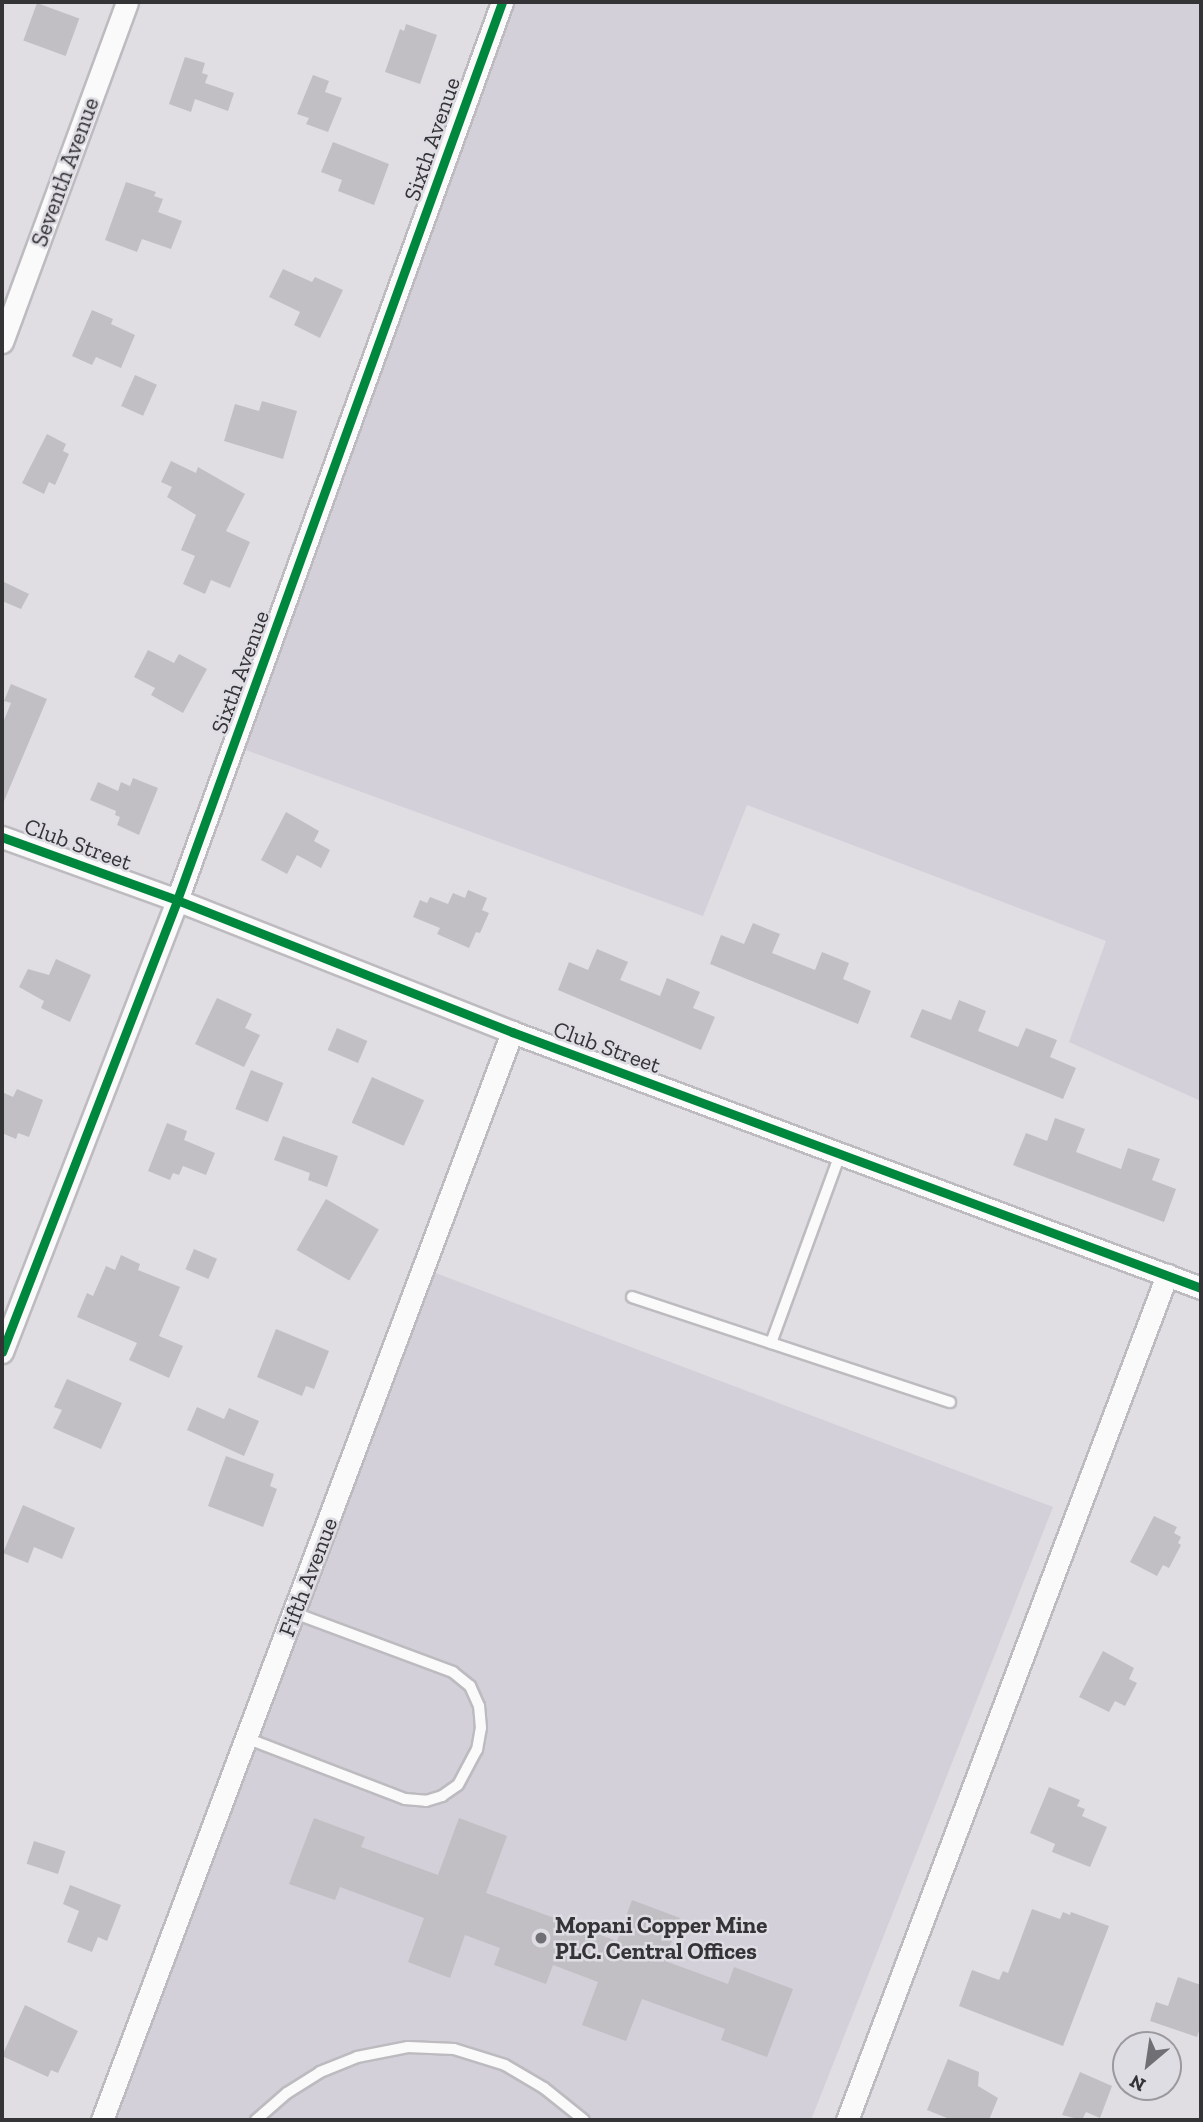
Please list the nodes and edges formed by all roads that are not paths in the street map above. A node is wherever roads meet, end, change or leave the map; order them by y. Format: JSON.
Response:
{"nodes":[{"id":1,"x":127,"y":2,"type":"edge"},
{"id":2,"x":502,"y":2,"type":"edge"},
{"id":3,"x":11,"y":291,"type":"edge"},
{"id":4,"x":2,"y":342,"type":"edge"},
{"id":5,"x":2,"y":837,"type":"edge"},
{"id":6,"x":177,"y":900,"type":"junction"},
{"id":7,"x":512,"y":1032,"type":"junction"},
{"id":8,"x":840,"y":1154,"type":"junction"},
{"id":9,"x":1167,"y":1275,"type":"junction"},
{"id":10,"x":1201,"y":1288,"type":"edge"},
{"id":11,"x":632,"y":1297,"type":"dead end"},
{"id":12,"x":771,"y":1343,"type":"junction"},
{"id":13,"x":2,"y":1352,"type":"edge"},
{"id":14,"x":950,"y":1402,"type":"dead end"},
{"id":15,"x":294,"y":1613,"type":"junction"},
{"id":16,"x":246,"y":1738,"type":"junction"},
{"id":17,"x":102,"y":2120,"type":"edge"},
{"id":18,"x":256,"y":2120,"type":"edge"},
{"id":19,"x":584,"y":2120,"type":"edge"},
{"id":20,"x":848,"y":2120,"type":"edge"}],
"edges":[{"from":1,"to":3,"type":"street","name":"Seventh Avenue"},
{"from":2,"to":6,"type":"street","name":"Sixth Avenue"},
{"from":3,"to":4,"type":"street","name":"Seventh Avenue"},
{"from":5,"to":6,"type":"street","name":"Club Street"},
{"from":6,"to":7,"type":"street","name":"Club Street"},
{"from":6,"to":13,"type":"street","name":"Sixth Avenue"},
{"from":7,"to":8,"type":"street","name":"Club Street"},
{"from":7,"to":15,"type":"street","name":"Fifth Avenue"},
{"from":8,"to":9,"type":"street","name":"Club Street"},
{"from":8,"to":12,"type":"lane"},
{"from":9,"to":10,"type":"street","name":"Club Street"},
{"from":9,"to":20,"type":"street"},
{"from":11,"to":12,"type":"lane"},
{"from":12,"to":14,"type":"lane"},
{"from":15,"to":16,"type":"street","name":"Fifth Avenue"},
{"from":15,"to":16,"type":"lane"},
{"from":16,"to":17,"type":"street","name":"Fifth Avenue"},
{"from":18,"to":19,"type":"lane"}]}
